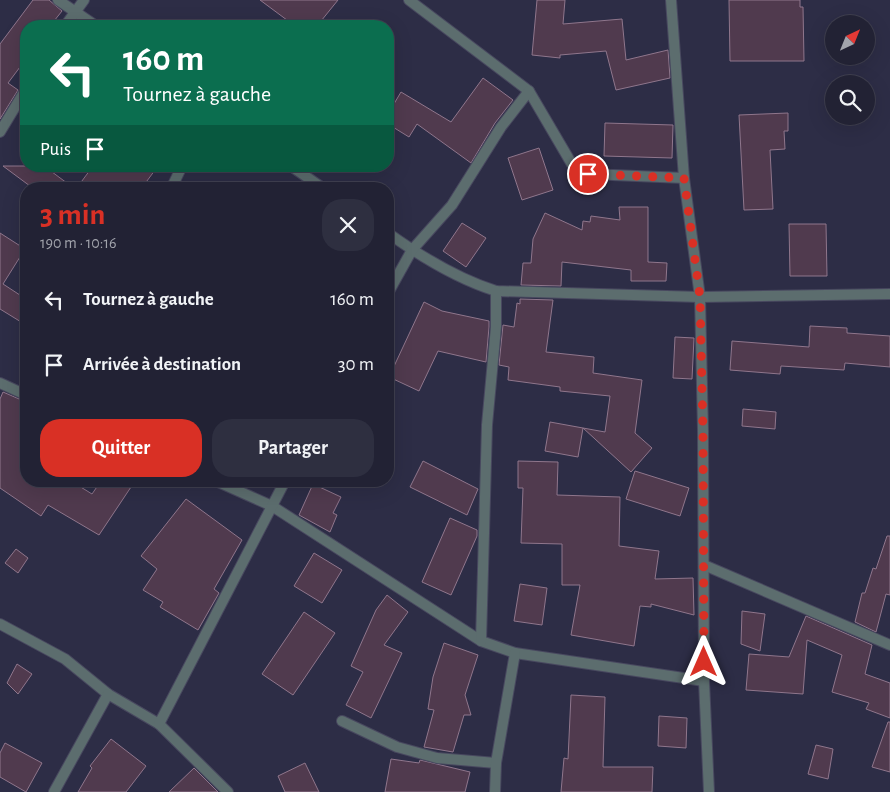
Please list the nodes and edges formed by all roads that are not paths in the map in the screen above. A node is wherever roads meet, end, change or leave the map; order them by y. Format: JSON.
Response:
{"nodes":[{"id":1,"x":58,"y":0,"type":"edge"},
{"id":2,"x":84,"y":0,"type":"edge"},
{"id":3,"x":409,"y":0,"type":"edge"},
{"id":4,"x":670,"y":0,"type":"edge"},
{"id":5,"x":75,"y":10,"type":"junction"},
{"id":6,"x":69,"y":20,"type":"edge"},
{"id":7,"x":88,"y":20,"type":"edge"},
{"id":8,"x":529,"y":90,"type":"junction"},
{"id":9,"x":20,"y":99,"type":"edge"},
{"id":10,"x":0,"y":132,"type":"edge"},
{"id":11,"x":300,"y":172,"type":"edge"},
{"id":12,"x":684,"y":178,"type":"junction"},
{"id":13,"x":314,"y":182,"type":"edge"},
{"id":14,"x":394,"y":237,"type":"edge"},
{"id":15,"x":412,"y":250,"type":"junction"},
{"id":16,"x":394,"y":282,"type":"edge"},
{"id":17,"x":496,"y":291,"type":"junction"},
{"id":18,"x":890,"y":294,"type":"edge"},
{"id":19,"x":700,"y":297,"type":"junction"},
{"id":20,"x":0,"y":382,"type":"edge"},
{"id":21,"x":20,"y":392,"type":"edge"},
{"id":22,"x":229,"y":487,"type":"edge"},
{"id":23,"x":282,"y":487,"type":"edge"},
{"id":24,"x":272,"y":506,"type":"junction"},
{"id":25,"x":704,"y":565,"type":"junction"},
{"id":26,"x":0,"y":624,"type":"edge"},
{"id":27,"x":481,"y":641,"type":"junction"},
{"id":28,"x":890,"y":645,"type":"edge"},
{"id":29,"x":515,"y":653,"type":"junction"},
{"id":30,"x":704,"y":681,"type":"junction"},
{"id":31,"x":108,"y":694,"type":"junction"},
{"id":32,"x":342,"y":721,"type":"dead end"},
{"id":33,"x":160,"y":724,"type":"junction"},
{"id":34,"x":496,"y":763,"type":"junction"},
{"id":35,"x":54,"y":792,"type":"edge"},
{"id":36,"x":228,"y":792,"type":"edge"},
{"id":37,"x":495,"y":792,"type":"edge"},
{"id":38,"x":709,"y":792,"type":"edge"}],
"edges":[{"from":1,"to":5,"type":"street"},
{"from":2,"to":5,"type":"street"},
{"from":3,"to":8,"type":"street"},
{"from":4,"to":12,"type":"street"},
{"from":5,"to":6,"type":"street"},
{"from":5,"to":7,"type":"street"},
{"from":8,"to":12,"type":"street"},
{"from":8,"to":15,"type":"street"},
{"from":9,"to":10,"type":"street"},
{"from":11,"to":13,"type":"street"},
{"from":12,"to":19,"type":"street"},
{"from":14,"to":15,"type":"street"},
{"from":15,"to":16,"type":"street"},
{"from":15,"to":17,"type":"street"},
{"from":17,"to":19,"type":"street"},
{"from":17,"to":27,"type":"street"},
{"from":18,"to":19,"type":"street"},
{"from":19,"to":25,"type":"street"},
{"from":20,"to":21,"type":"street"},
{"from":22,"to":24,"type":"street"},
{"from":23,"to":24,"type":"street"},
{"from":24,"to":27,"type":"street"},
{"from":24,"to":33,"type":"street"},
{"from":25,"to":28,"type":"street"},
{"from":25,"to":30,"type":"street"},
{"from":26,"to":31,"type":"street"},
{"from":27,"to":29,"type":"street"},
{"from":29,"to":30,"type":"street"},
{"from":29,"to":34,"type":"street"},
{"from":30,"to":38,"type":"street"},
{"from":31,"to":33,"type":"street"},
{"from":31,"to":35,"type":"street"},
{"from":32,"to":34,"type":"street"},
{"from":33,"to":36,"type":"street"},
{"from":34,"to":37,"type":"street"}]}
